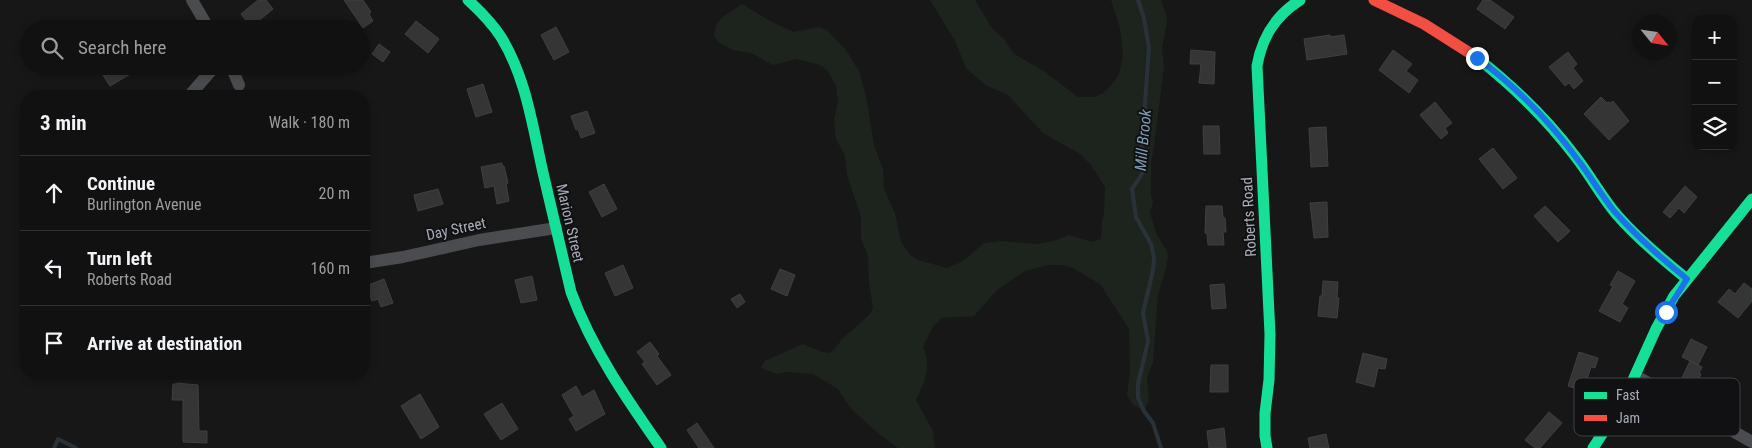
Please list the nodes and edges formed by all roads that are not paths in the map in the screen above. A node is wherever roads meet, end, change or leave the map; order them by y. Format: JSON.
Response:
{"nodes":[{"id":1,"x":192,"y":0,"type":"edge"},
{"id":2,"x":468,"y":0,"type":"edge"},
{"id":3,"x":1300,"y":0,"type":"edge"},
{"id":4,"x":1374,"y":0,"type":"edge"},
{"id":5,"x":204,"y":20,"type":"edge"},
{"id":6,"x":207,"y":75,"type":"edge"},
{"id":7,"x":234,"y":75,"type":"edge"},
{"id":8,"x":239,"y":85,"type":"dead end"},
{"id":9,"x":194,"y":90,"type":"edge"},
{"id":10,"x":1752,"y":199,"type":"edge"},
{"id":11,"x":556,"y":228,"type":"junction"},
{"id":12,"x":370,"y":262,"type":"edge"},
{"id":13,"x":1687,"y":279,"type":"junction"},
{"id":14,"x":1636,"y":376,"type":"joint"},
{"id":15,"x":1640,"y":378,"type":"edge"},
{"id":16,"x":1740,"y":435,"type":"edge"},
{"id":17,"x":1601,"y":436,"type":"edge"},
{"id":18,"x":1752,"y":442,"type":"edge"},
{"id":19,"x":661,"y":448,"type":"edge"},
{"id":20,"x":1267,"y":448,"type":"edge"},
{"id":21,"x":1593,"y":448,"type":"edge"}],
"edges":[{"from":1,"to":5,"type":"street"},
{"from":2,"to":11,"type":"street","name":"Marion Street"},
{"from":3,"to":20,"type":"street","name":"Roberts Road"},
{"from":4,"to":13,"type":"street"},
{"from":6,"to":9,"type":"street"},
{"from":7,"to":8,"type":"street"},
{"from":10,"to":13,"type":"street"},
{"from":11,"to":12,"type":"street","name":"Day Street"},
{"from":11,"to":19,"type":"street","name":"Marion Street"},
{"from":13,"to":14,"type":"street"},
{"from":14,"to":15,"type":"street"},
{"from":16,"to":18,"type":"street"},
{"from":17,"to":21,"type":"street"}]}
